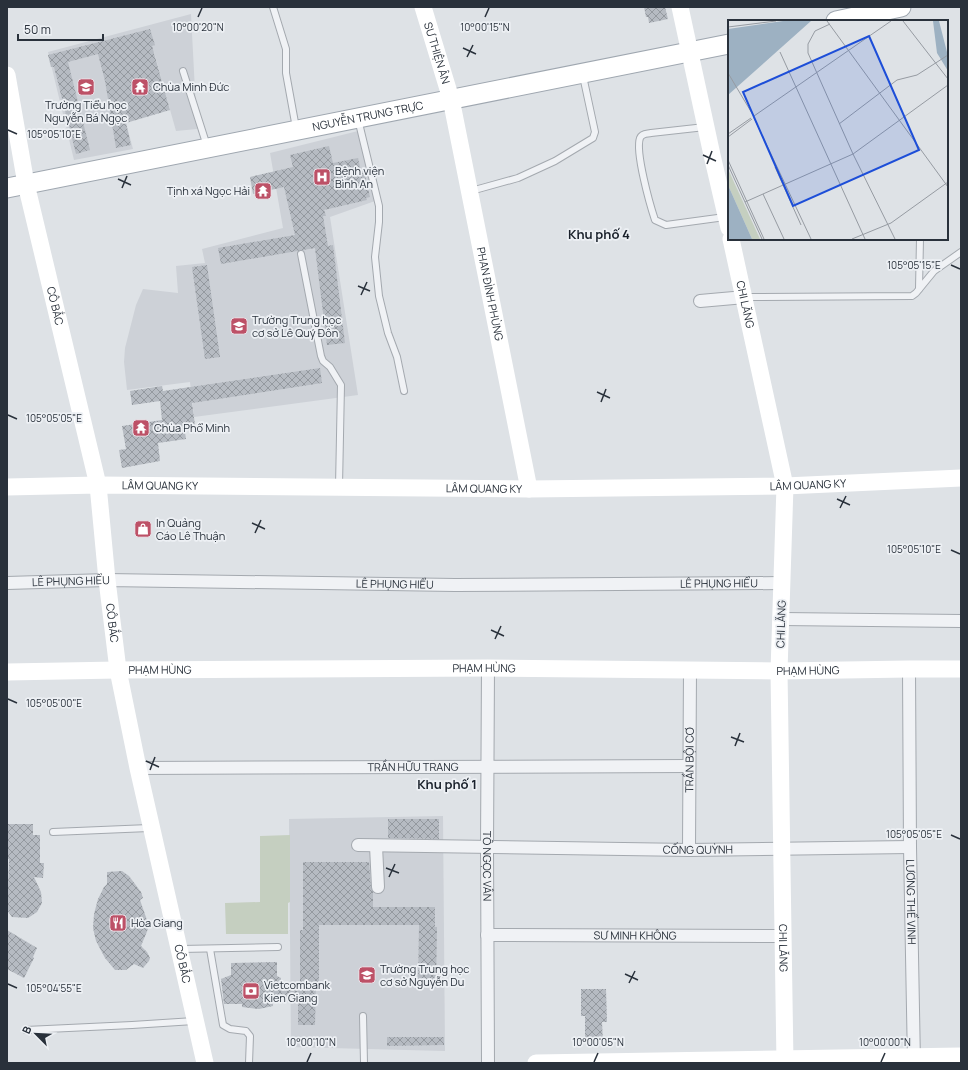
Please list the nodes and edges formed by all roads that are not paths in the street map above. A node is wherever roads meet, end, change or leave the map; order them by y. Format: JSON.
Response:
{"nodes":[{"id":1,"x":273,"y":7,"type":"edge"},
{"id":2,"x":423,"y":7,"type":"edge"},
{"id":3,"x":680,"y":7,"type":"edge"},
{"id":4,"x":898,"y":7,"type":"edge"},
{"id":5,"x":840,"y":20,"type":"edge"},
{"id":6,"x":728,"y":44,"type":"edge"},
{"id":7,"x":689,"y":52,"type":"junction"},
{"id":8,"x":183,"y":71,"type":"dead end"},
{"id":9,"x":582,"y":73,"type":"junction"},
{"id":10,"x":7,"y":75,"type":"edge"},
{"id":11,"x":451,"y":99,"type":"junction"},
{"id":12,"x":358,"y":118,"type":"junction"},
{"id":13,"x":706,"y":127,"type":"junction"},
{"id":14,"x":297,"y":130,"type":"junction"},
{"id":15,"x":207,"y":148,"type":"junction"},
{"id":16,"x":26,"y":184,"type":"junction"},
{"id":17,"x":724,"y":185,"type":"edge"},
{"id":18,"x":7,"y":188,"type":"edge"},
{"id":19,"x":470,"y":191,"type":"junction"},
{"id":20,"x":728,"y":222,"type":"edge"},
{"id":21,"x":732,"y":240,"type":"edge"},
{"id":22,"x":920,"y":240,"type":"edge"},
{"id":23,"x":961,"y":252,"type":"edge"},
{"id":24,"x":301,"y":254,"type":"dead end"},
{"id":25,"x":919,"y":289,"type":"junction"},
{"id":26,"x":745,"y":297,"type":"junction"},
{"id":27,"x":700,"y":301,"type":"dead end"},
{"id":28,"x":404,"y":392,"type":"dead end"},
{"id":29,"x":961,"y":478,"type":"edge"},
{"id":30,"x":98,"y":485,"type":"junction"},
{"id":31,"x":785,"y":486,"type":"junction"},
{"id":32,"x":7,"y":487,"type":"edge"},
{"id":33,"x":339,"y":487,"type":"junction"},
{"id":34,"x":529,"y":489,"type":"junction"},
{"id":35,"x":107,"y":580,"type":"junction"},
{"id":36,"x":7,"y":583,"type":"edge"},
{"id":37,"x":783,"y":583,"type":"junction"},
{"id":38,"x":782,"y":619,"type":"junction"},
{"id":39,"x":961,"y":621,"type":"edge"},
{"id":40,"x":488,"y":668,"type":"junction"},
{"id":41,"x":909,"y":668,"type":"junction"},
{"id":42,"x":961,"y":669,"type":"edge"},
{"id":43,"x":118,"y":670,"type":"junction"},
{"id":44,"x":690,"y":670,"type":"junction"},
{"id":45,"x":779,"y":671,"type":"junction"},
{"id":46,"x":7,"y":672,"type":"edge"},
{"id":47,"x":487,"y":766,"type":"junction"},
{"id":48,"x":689,"y":766,"type":"junction"},
{"id":49,"x":138,"y":768,"type":"junction"},
{"id":50,"x":151,"y":828,"type":"junction"},
{"id":51,"x":53,"y":832,"type":"dead end"},
{"id":52,"x":358,"y":845,"type":"dead end"},
{"id":53,"x":376,"y":846,"type":"junction"},
{"id":54,"x":910,"y":847,"type":"junction"},
{"id":55,"x":487,"y":848,"type":"junction"},
{"id":56,"x":689,"y":850,"type":"junction"},
{"id":57,"x":783,"y":850,"type":"junction"},
{"id":58,"x":378,"y":887,"type":"dead end"},
{"id":59,"x":487,"y":935,"type":"junction"},
{"id":60,"x":784,"y":936,"type":"junction"},
{"id":61,"x":278,"y":947,"type":"dead end"},
{"id":62,"x":210,"y":948,"type":"junction"},
{"id":63,"x":179,"y":949,"type":"junction"},
{"id":64,"x":363,"y":1016,"type":"dead end"},
{"id":65,"x":196,"y":1021,"type":"junction"},
{"id":66,"x":26,"y":1030,"type":"dead end"},
{"id":67,"x":961,"y":1056,"type":"edge"},
{"id":68,"x":914,"y":1059,"type":"edge"},
{"id":69,"x":785,"y":1060,"type":"edge"},
{"id":70,"x":205,"y":1063,"type":"edge"},
{"id":71,"x":249,"y":1063,"type":"edge"},
{"id":72,"x":364,"y":1063,"type":"edge"},
{"id":73,"x":488,"y":1063,"type":"edge"},
{"id":74,"x":536,"y":1063,"type":"edge"}],
"edges":[{"from":1,"to":14,"type":"lane"},
{"from":2,"to":11,"type":"street","name":"SƯ THIỆN ÂN"},
{"from":3,"to":7,"type":"street"},
{"from":4,"to":5,"type":"main road"},
{"from":6,"to":7,"type":"main road","name":"NGUYỄN TRUNG TRỰC"},
{"from":7,"to":9,"type":"main road","name":"NGUYỄN TRUNG TRỰC"},
{"from":7,"to":13,"type":"street"},
{"from":8,"to":15,"type":"lane"},
{"from":9,"to":11,"type":"main road","name":"NGUYỄN TRUNG TRỰC"},
{"from":9,"to":19,"type":"lane"},
{"from":10,"to":16,"type":"street","name":"CÔ BẮC"},
{"from":11,"to":12,"type":"main road","name":"NGUYỄN TRUNG TRỰC"},
{"from":11,"to":19,"type":"street","name":"PHAN ĐÌNH PHÙNG"},
{"from":12,"to":14,"type":"main road","name":"NGUYỄN TRUNG TRỰC"},
{"from":12,"to":28,"type":"lane"},
{"from":13,"to":17,"type":"street"},
{"from":13,"to":20,"type":"lane"},
{"from":14,"to":15,"type":"main road","name":"NGUYỄN TRUNG TRỰC"},
{"from":15,"to":16,"type":"main road","name":"NGUYỄN TRUNG TRỰC"},
{"from":16,"to":18,"type":"main road","name":"NGUYỄN TRUNG TRỰC"},
{"from":16,"to":30,"type":"street","name":"CÔ BẮC"},
{"from":17,"to":20,"type":"street"},
{"from":19,"to":34,"type":"street","name":"PHAN ĐÌNH PHÙNG"},
{"from":21,"to":26,"type":"street","name":"CHI LĂNG"},
{"from":22,"to":25,"type":"lane"},
{"from":23,"to":25,"type":"lane"},
{"from":24,"to":33,"type":"lane"},
{"from":25,"to":26,"type":"lane"},
{"from":26,"to":27,"type":"street"},
{"from":26,"to":31,"type":"street","name":"CHI LĂNG"},
{"from":29,"to":31,"type":"street","name":"LÂM QUANG KY"},
{"from":30,"to":32,"type":"street","name":"LÂM QUANG KY"},
{"from":30,"to":33,"type":"street","name":"LÂM QUANG KY"},
{"from":30,"to":35,"type":"street","name":"CÔ BẮC"},
{"from":31,"to":34,"type":"street","name":"LÂM QUANG KY"},
{"from":31,"to":37,"type":"street","name":"CHI LĂNG"},
{"from":33,"to":34,"type":"street","name":"LÂM QUANG KY"},
{"from":35,"to":36,"type":"street","name":"LÊ PHỤNG HIỂU"},
{"from":35,"to":37,"type":"street","name":"LÊ PHỤNG HIỂU"},
{"from":35,"to":43,"type":"street","name":"CÔ BẮC"},
{"from":37,"to":38,"type":"street","name":"CHI LĂNG"},
{"from":38,"to":39,"type":"street"},
{"from":38,"to":45,"type":"street","name":"CHI LĂNG"},
{"from":40,"to":43,"type":"street","name":"PHẠM HÙNG"},
{"from":40,"to":44,"type":"street","name":"PHẠM HÙNG"},
{"from":40,"to":47,"type":"street","name":"TÔ NGỌC VÂN"},
{"from":41,"to":42,"type":"street","name":"PHẠM HÙNG"},
{"from":41,"to":45,"type":"street","name":"PHẠM HÙNG"},
{"from":41,"to":54,"type":"street","name":"LƯƠNG THẾ VINH"},
{"from":43,"to":46,"type":"street","name":"PHẠM HÙNG"},
{"from":43,"to":49,"type":"street","name":"CÔ BẮC"},
{"from":44,"to":45,"type":"street","name":"PHẠM HÙNG"},
{"from":44,"to":48,"type":"street","name":"TRẦN BỘI CƠ"},
{"from":45,"to":57,"type":"street","name":"CHI LĂNG"},
{"from":47,"to":48,"type":"street","name":"TRẦN HỮU TRANG"},
{"from":47,"to":49,"type":"street","name":"TRẦN HỮU TRANG"},
{"from":47,"to":55,"type":"street","name":"TÔ NGỌC VÂN"},
{"from":48,"to":56,"type":"street","name":"TRẦN BỘI CƠ"},
{"from":49,"to":50,"type":"street","name":"CÔ BẮC"},
{"from":50,"to":51,"type":"lane"},
{"from":50,"to":63,"type":"street","name":"CÔ BẮC"},
{"from":52,"to":53,"type":"street","name":"CỐNG QUỲNH"},
{"from":53,"to":55,"type":"street","name":"CỐNG QUỲNH"},
{"from":53,"to":58,"type":"street"},
{"from":54,"to":57,"type":"street","name":"CỐNG QUỲNH"},
{"from":54,"to":68,"type":"street","name":"LƯƠNG THẾ VINH"},
{"from":55,"to":56,"type":"street","name":"CỐNG QUỲNH"},
{"from":55,"to":59,"type":"street","name":"TÔ NGỌC VÂN"},
{"from":56,"to":57,"type":"street","name":"CỐNG QUỲNH"},
{"from":57,"to":60,"type":"street","name":"CHI LĂNG"},
{"from":59,"to":60,"type":"street","name":"SƯ MINH KHÔNG"},
{"from":59,"to":73,"type":"street","name":"TÔ NGỌC VÂN"},
{"from":60,"to":69,"type":"street","name":"CHI LĂNG"},
{"from":61,"to":62,"type":"lane"},
{"from":62,"to":63,"type":"lane"},
{"from":62,"to":71,"type":"lane"},
{"from":63,"to":65,"type":"street","name":"CÔ BẮC"},
{"from":64,"to":72,"type":"lane"},
{"from":65,"to":66,"type":"lane"},
{"from":65,"to":70,"type":"street","name":"CÔ BẮC"},
{"from":67,"to":68,"type":"street"},
{"from":68,"to":69,"type":"street"},
{"from":69,"to":74,"type":"street"}]}
